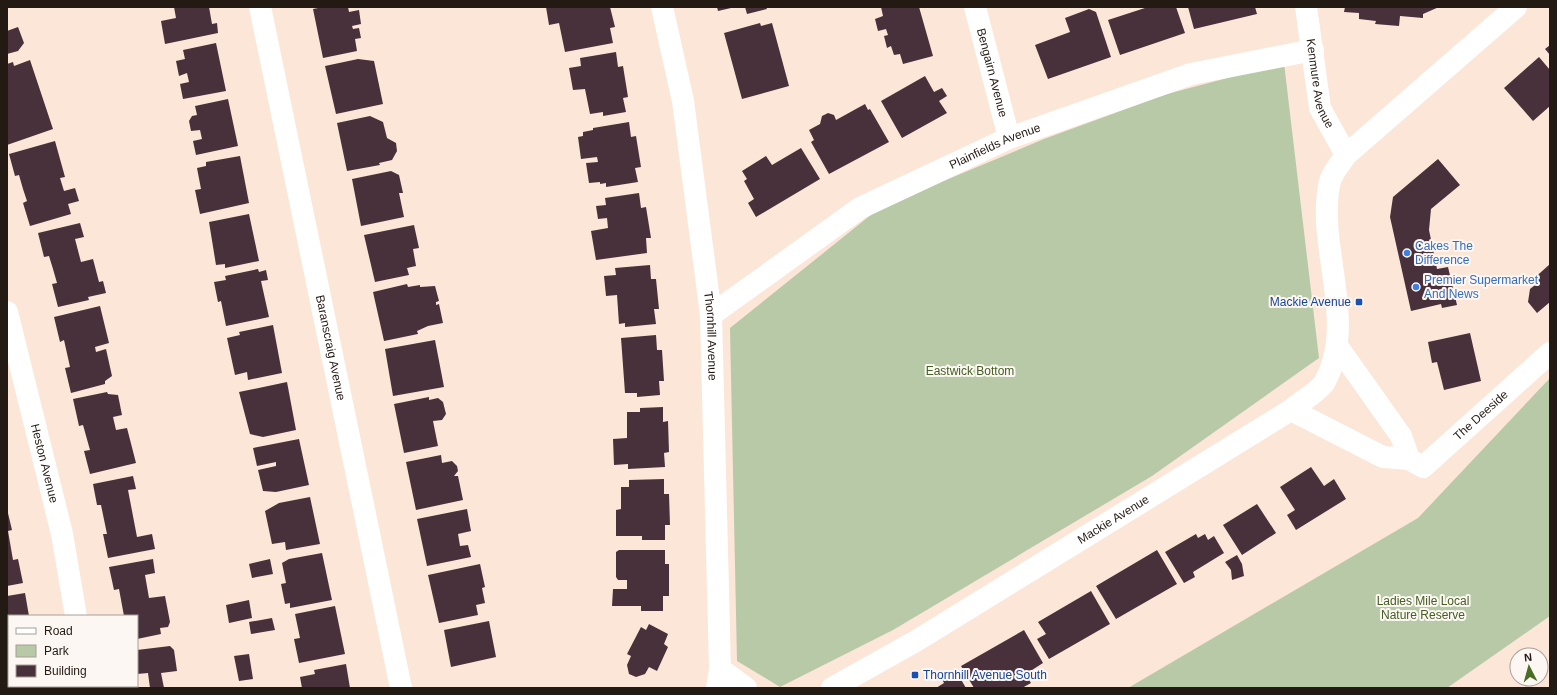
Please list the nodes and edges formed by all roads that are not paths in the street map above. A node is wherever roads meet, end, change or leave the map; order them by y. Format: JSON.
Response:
{"nodes":[{"id":1,"x":260,"y":7,"type":"edge"},
{"id":2,"x":662,"y":7,"type":"edge"},
{"id":3,"x":975,"y":7,"type":"edge"},
{"id":4,"x":1306,"y":7,"type":"edge"},
{"id":5,"x":1516,"y":7,"type":"edge"},
{"id":6,"x":1313,"y":50,"type":"junction"},
{"id":7,"x":1009,"y":138,"type":"junction"},
{"id":8,"x":1346,"y":155,"type":"junction"},
{"id":9,"x":7,"y":312,"type":"edge"},
{"id":10,"x":711,"y":315,"type":"junction"},
{"id":11,"x":1338,"y":347,"type":"junction"},
{"id":12,"x":1550,"y":354,"type":"edge"},
{"id":13,"x":1291,"y":410,"type":"junction"},
{"id":14,"x":1409,"y":459,"type":"junction"},
{"id":15,"x":76,"y":615,"type":"edge"},
{"id":16,"x":718,"y":679,"type":"edge"},
{"id":17,"x":401,"y":688,"type":"edge"},
{"id":18,"x":746,"y":688,"type":"edge"},
{"id":19,"x":832,"y":688,"type":"edge"}],
"edges":[{"from":1,"to":17,"type":"street","name":"Baranscraig Avenue"},
{"from":2,"to":10,"type":"street","name":"Thornhill Avenue"},
{"from":3,"to":7,"type":"street","name":"Bengairn Avenue"},
{"from":4,"to":6,"type":"street","name":"Kenmure Avenue"},
{"from":5,"to":8,"type":"street","name":"Mackie Avenue"},
{"from":6,"to":7,"type":"street","name":"Plainfields Avenue"},
{"from":6,"to":8,"type":"street","name":"Kenmure Avenue"},
{"from":7,"to":10,"type":"street","name":"Plainfields Avenue"},
{"from":8,"to":11,"type":"street","name":"Mackie Avenue"},
{"from":9,"to":15,"type":"street","name":"Heston Avenue"},
{"from":10,"to":16,"type":"street","name":"Thornhill Avenue"},
{"from":11,"to":13,"type":"street","name":"Mackie Avenue"},
{"from":11,"to":14,"type":"street"},
{"from":12,"to":14,"type":"street","name":"The Deeside"},
{"from":13,"to":14,"type":"street","name":"The Deeside"},
{"from":13,"to":19,"type":"street","name":"Mackie Avenue"},
{"from":16,"to":18,"type":"street","name":"Thornhill Avenue"}]}
